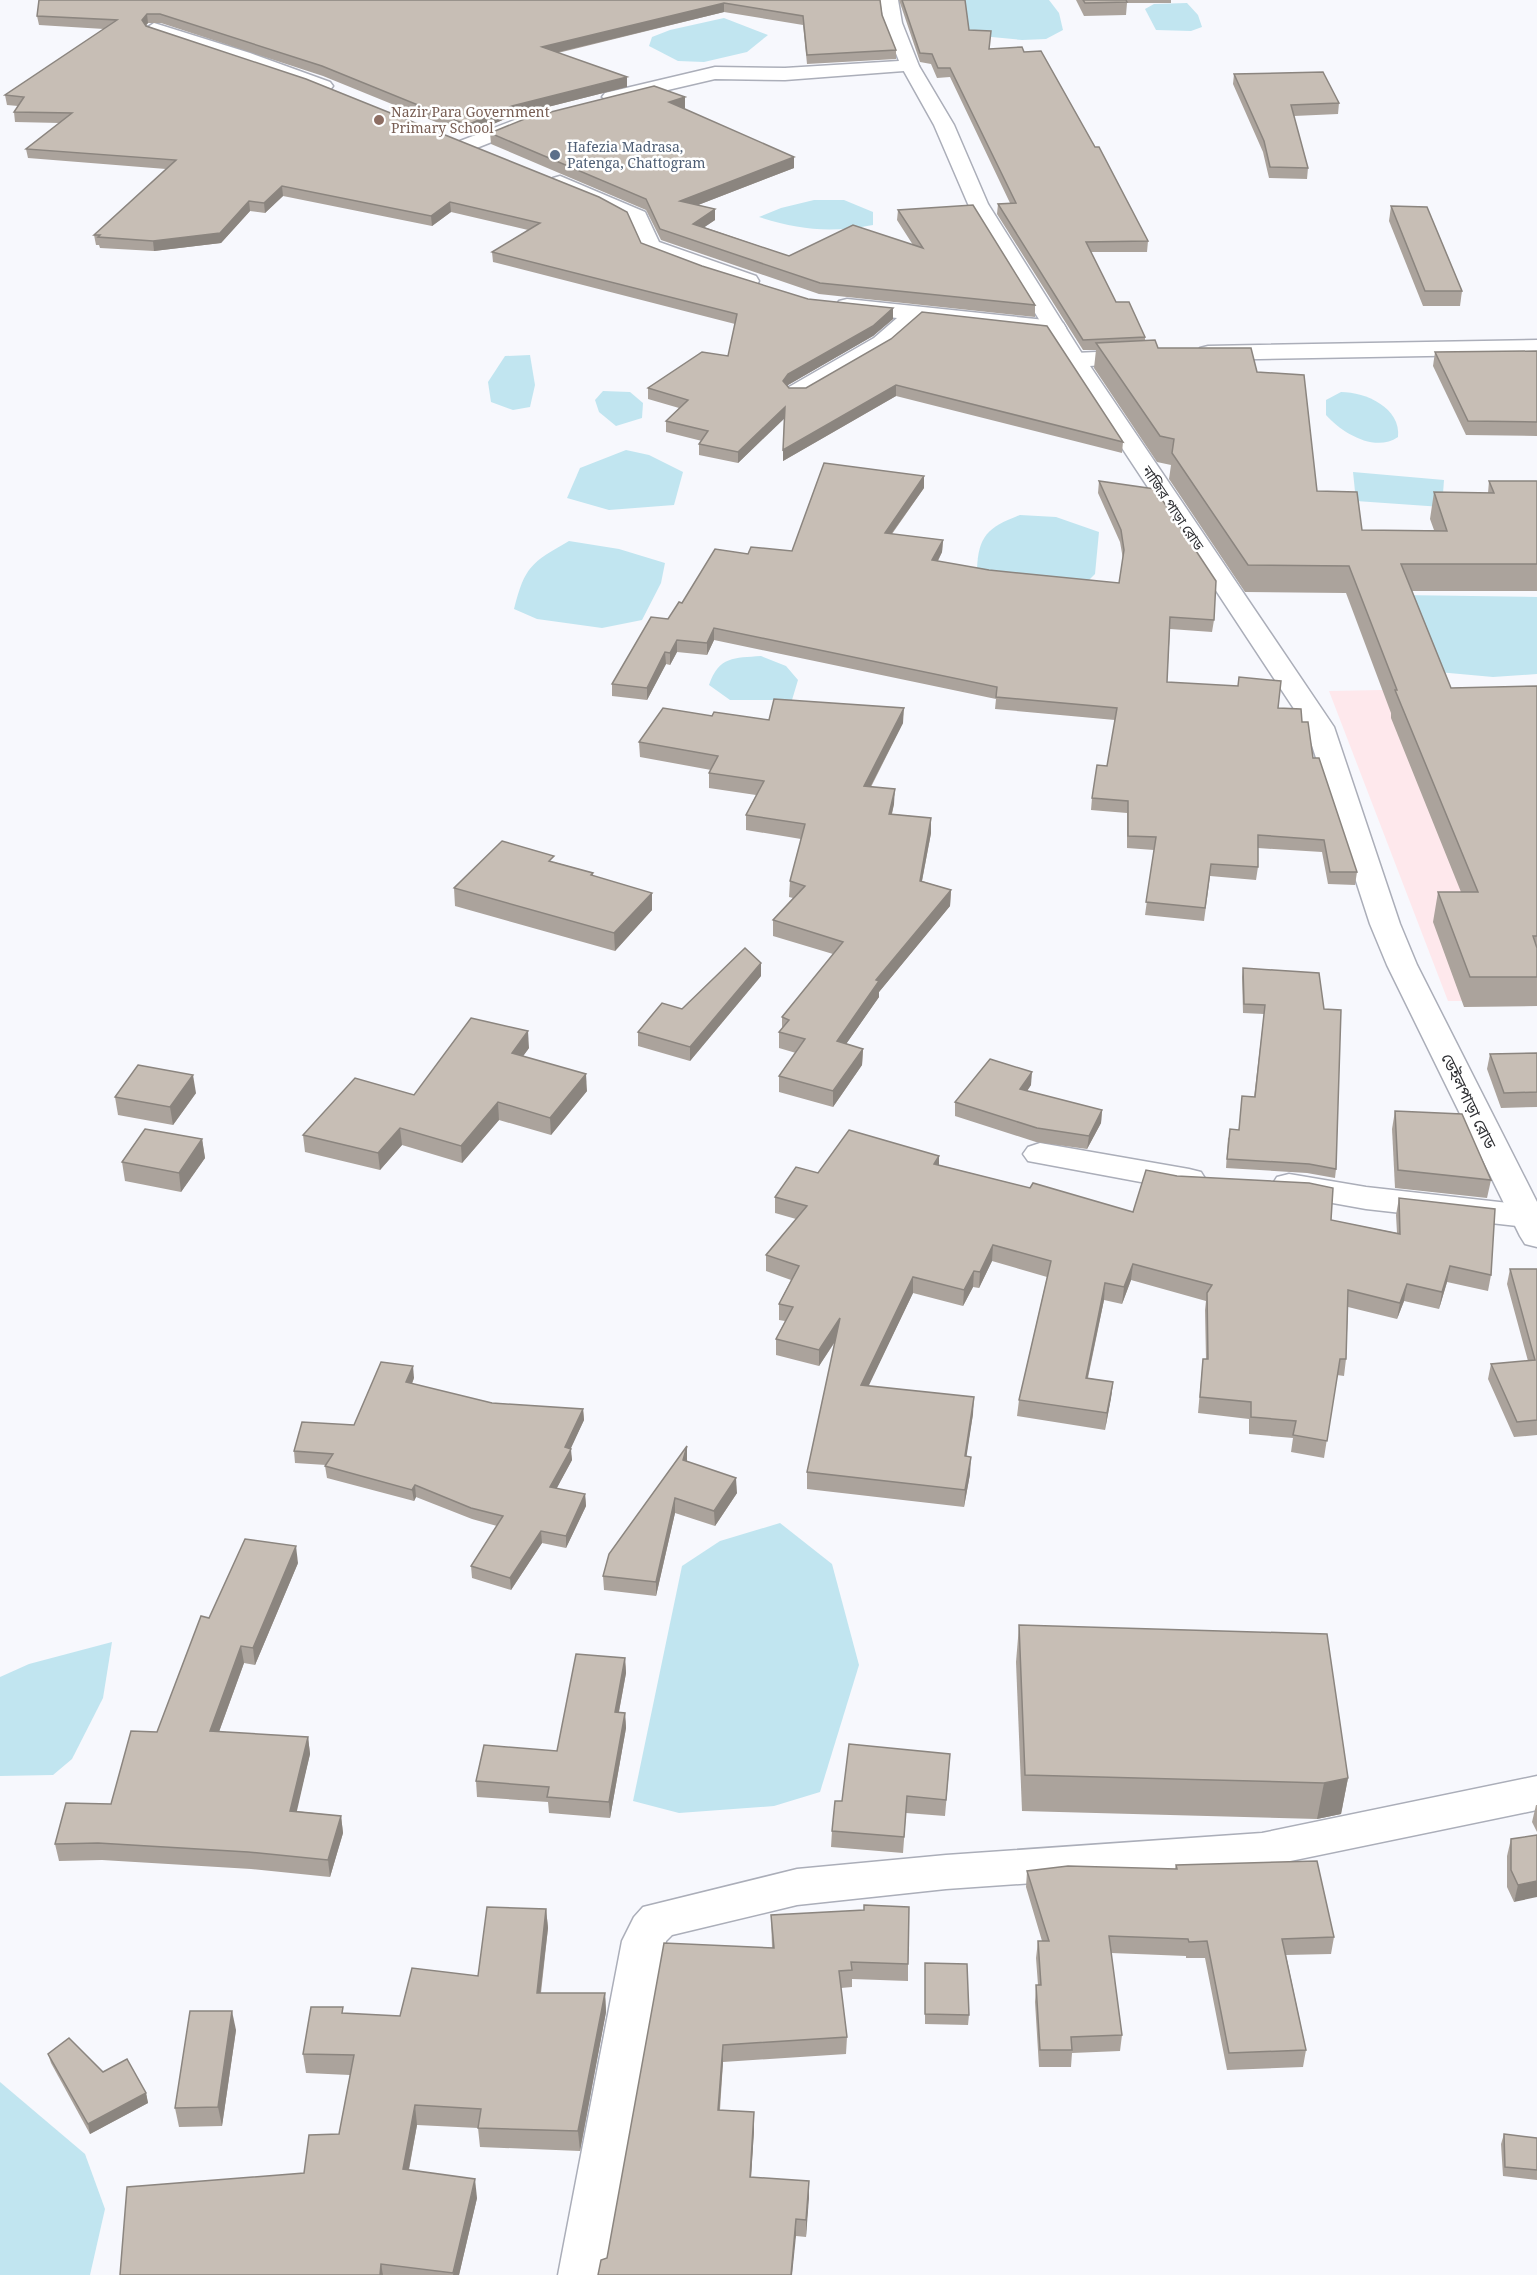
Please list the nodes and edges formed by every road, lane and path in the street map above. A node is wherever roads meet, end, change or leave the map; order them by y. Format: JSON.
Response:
{"nodes":[{"id":1,"x":889,"y":0,"type":"edge"},
{"id":2,"x":154,"y":29,"type":"edge"},
{"id":3,"x":910,"y":66,"type":"junction"},
{"id":4,"x":345,"y":95,"type":"edge"},
{"id":5,"x":589,"y":103,"type":"edge"},
{"id":6,"x":554,"y":113,"type":"edge"},
{"id":7,"x":447,"y":137,"type":"edge"},
{"id":8,"x":467,"y":145,"type":"junction"},
{"id":9,"x":489,"y":154,"type":"edge"},
{"id":10,"x":543,"y":175,"type":"edge"},
{"id":11,"x":764,"y":285,"type":"edge"},
{"id":12,"x":828,"y":303,"type":"edge"},
{"id":13,"x":915,"y":314,"type":"junction"},
{"id":14,"x":1055,"y":328,"type":"junction"},
{"id":15,"x":1537,"y":347,"type":"edge"},
{"id":16,"x":1182,"y":354,"type":"edge"},
{"id":17,"x":1158,"y":356,"type":"edge"},
{"id":18,"x":1075,"y":360,"type":"junction"},
{"id":19,"x":797,"y":393,"type":"edge"},
{"id":20,"x":1402,"y":965,"type":"joint"},
{"id":21,"x":1040,"y":1154,"type":"dead end"},
{"id":22,"x":1220,"y":1181,"type":"edge"},
{"id":23,"x":1264,"y":1183,"type":"edge"},
{"id":24,"x":1531,"y":1226,"type":"edge"},
{"id":25,"x":1537,"y":1793,"type":"edge"},
{"id":26,"x":582,"y":2275,"type":"edge"}],
"edges":[{"from":1,"to":3,"type":"street","name":"নাজির পাড়া রোড"},
{"from":2,"to":4,"type":"street"},
{"from":3,"to":5,"type":"street"},
{"from":3,"to":14,"type":"street","name":"নাজির পাড়া রোড"},
{"from":6,"to":8,"type":"street"},
{"from":7,"to":8,"type":"street"},
{"from":8,"to":9,"type":"street"},
{"from":10,"to":11,"type":"street"},
{"from":12,"to":13,"type":"street"},
{"from":13,"to":14,"type":"street"},
{"from":13,"to":19,"type":"street"},
{"from":14,"to":18,"type":"street","name":"নাজির পাড়া রোড"},
{"from":15,"to":16,"type":"street"},
{"from":17,"to":18,"type":"street"},
{"from":18,"to":20,"type":"street","name":"নাজির পাড়া রোড"},
{"from":20,"to":24,"type":"street","name":"ডেইলপাড়া রোড"},
{"from":21,"to":22,"type":"street"},
{"from":23,"to":24,"type":"street"},
{"from":25,"to":26,"type":"street"}]}
